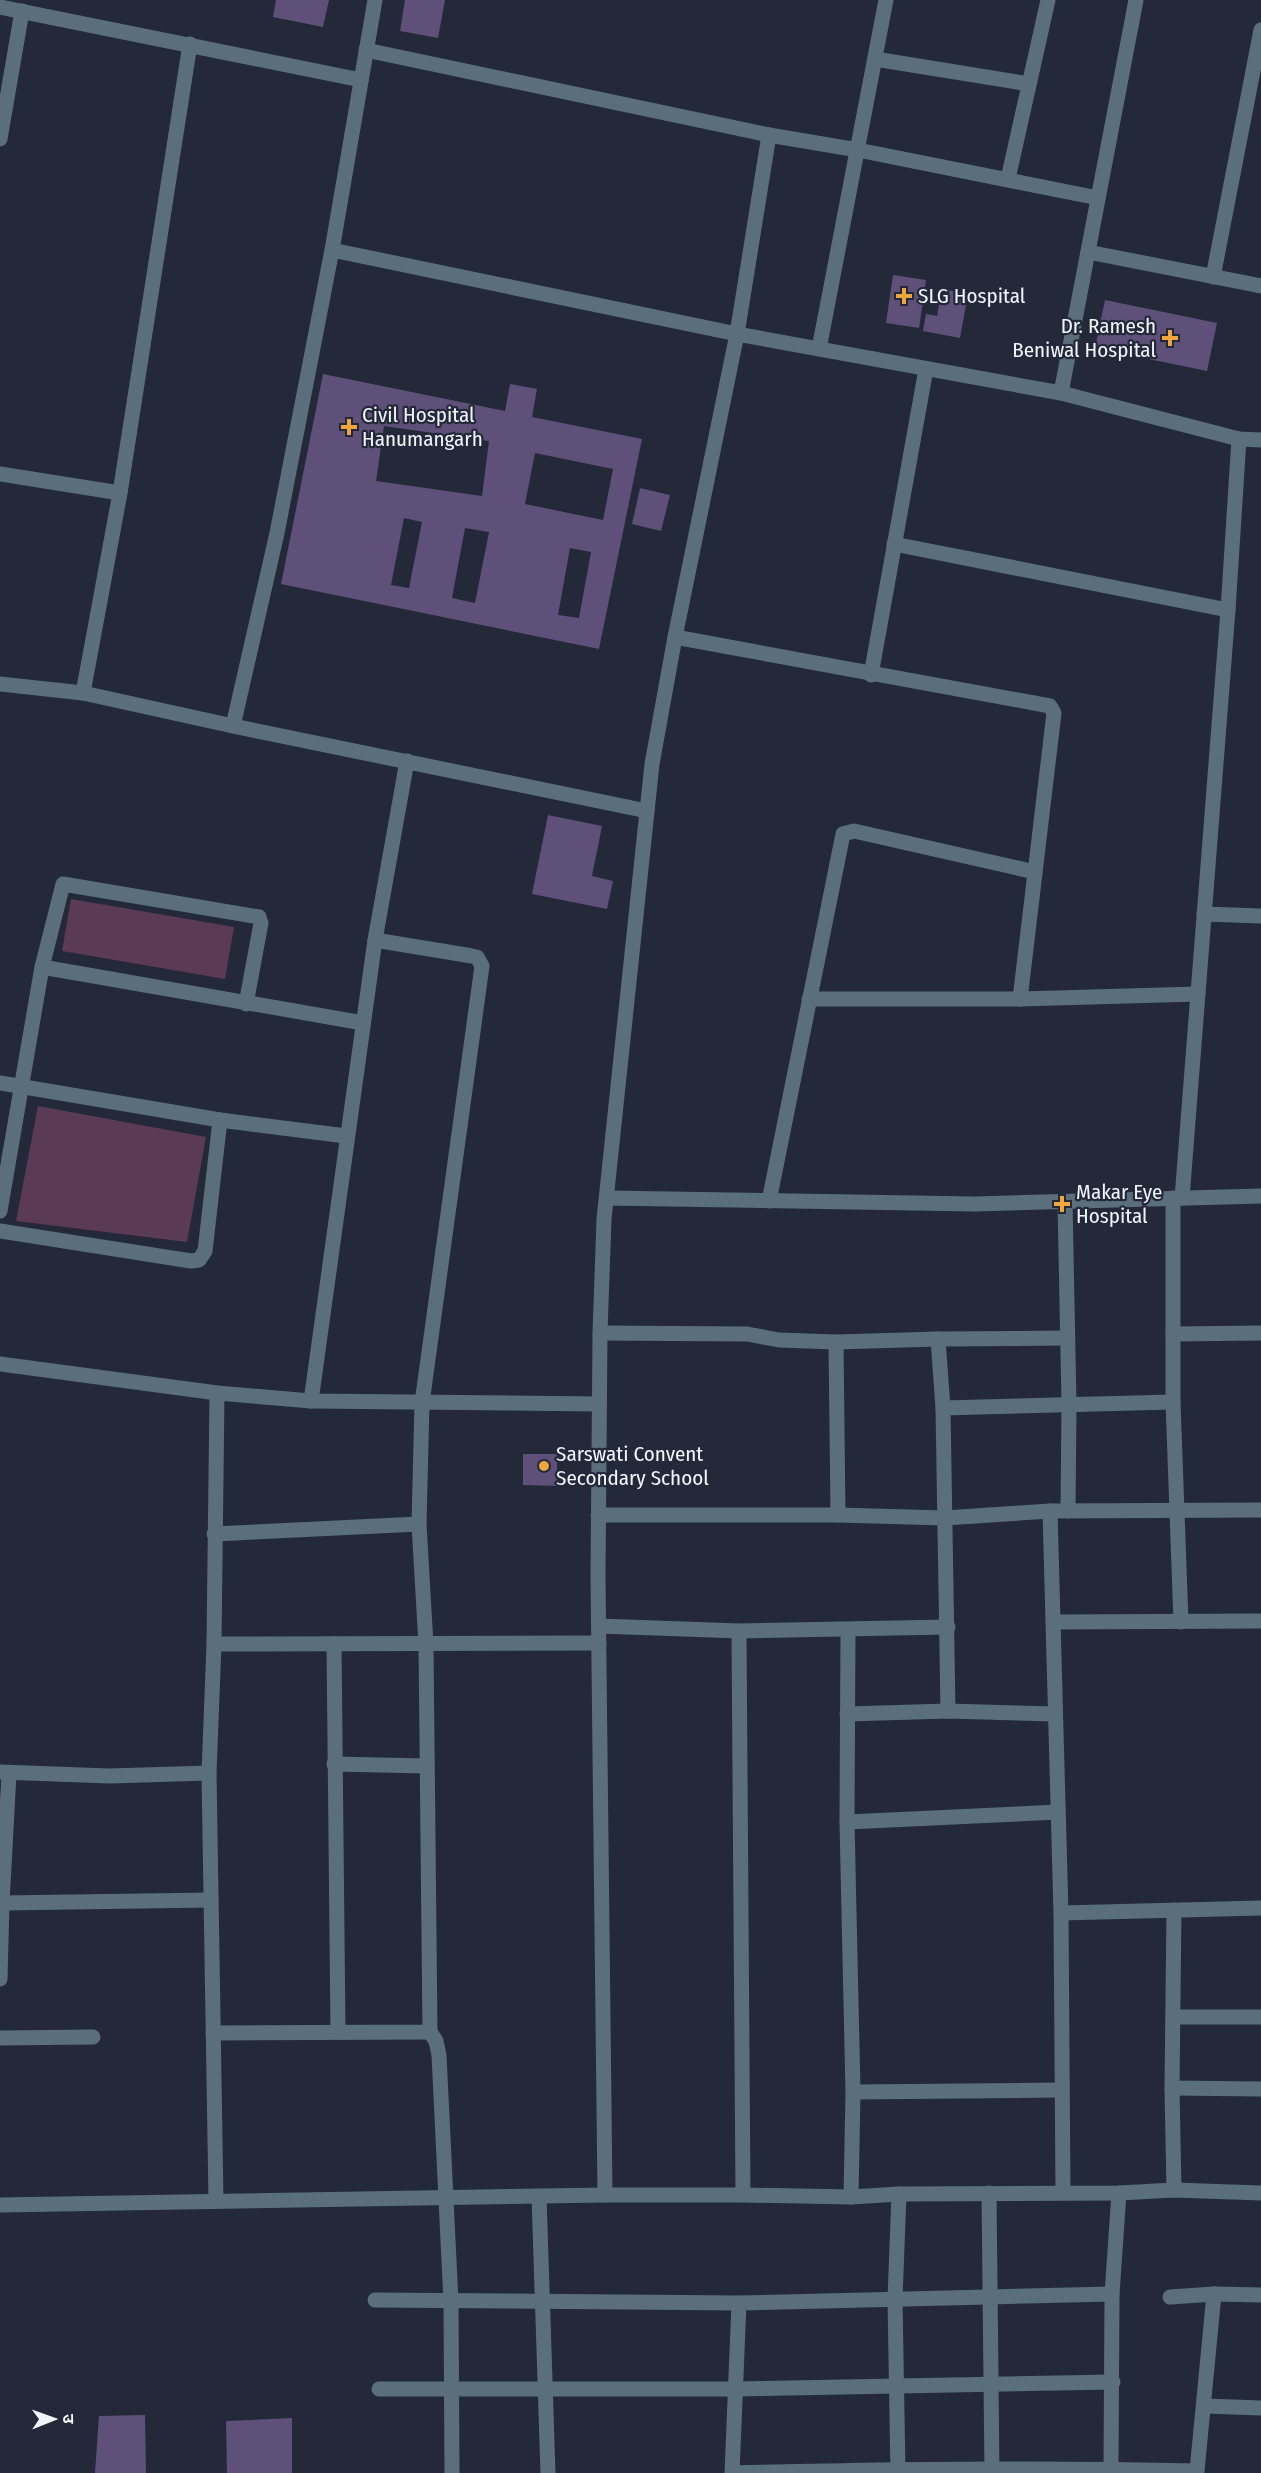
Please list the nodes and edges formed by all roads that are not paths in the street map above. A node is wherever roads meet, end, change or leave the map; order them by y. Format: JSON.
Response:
{"nodes":[{"id":1,"x":375,"y":0,"type":"edge"},
{"id":2,"x":886,"y":0,"type":"edge"},
{"id":3,"x":1048,"y":0,"type":"edge"},
{"id":4,"x":1136,"y":0,"type":"edge"},
{"id":5,"x":0,"y":7,"type":"edge"},
{"id":6,"x":22,"y":11,"type":"junction"},
{"id":7,"x":1261,"y":30,"type":"edge"},
{"id":8,"x":190,"y":44,"type":"junction"},
{"id":9,"x":366,"y":50,"type":"junction"},
{"id":10,"x":875,"y":59,"type":"junction"},
{"id":11,"x":361,"y":80,"type":"junction"},
{"id":12,"x":1029,"y":84,"type":"junction"},
{"id":13,"x":770,"y":135,"type":"junction"},
{"id":14,"x":0,"y":139,"type":"edge"},
{"id":15,"x":858,"y":150,"type":"junction"},
{"id":16,"x":1008,"y":179,"type":"junction"},
{"id":17,"x":1098,"y":198,"type":"junction"},
{"id":18,"x":332,"y":250,"type":"junction"},
{"id":19,"x":1088,"y":252,"type":"junction"},
{"id":20,"x":1213,"y":277,"type":"junction"},
{"id":21,"x":1261,"y":286,"type":"edge"},
{"id":22,"x":737,"y":333,"type":"junction"},
{"id":23,"x":819,"y":349,"type":"junction"},
{"id":24,"x":926,"y":369,"type":"junction"},
{"id":25,"x":1061,"y":393,"type":"junction"},
{"id":26,"x":1239,"y":439,"type":"junction"},
{"id":27,"x":1261,"y":440,"type":"edge"},
{"id":28,"x":0,"y":474,"type":"edge"},
{"id":29,"x":120,"y":493,"type":"junction"},
{"id":30,"x":894,"y":544,"type":"junction"},
{"id":31,"x":1228,"y":610,"type":"junction"},
{"id":32,"x":675,"y":637,"type":"junction"},
{"id":33,"x":871,"y":675,"type":"junction"},
{"id":34,"x":0,"y":684,"type":"edge"},
{"id":35,"x":83,"y":693,"type":"junction"},
{"id":36,"x":233,"y":726,"type":"junction"},
{"id":37,"x":406,"y":761,"type":"junction"},
{"id":38,"x":647,"y":811,"type":"junction"},
{"id":39,"x":1035,"y":872,"type":"junction"},
{"id":40,"x":1204,"y":914,"type":"junction"},
{"id":41,"x":1261,"y":916,"type":"edge"},
{"id":42,"x":375,"y":940,"type":"junction"},
{"id":43,"x":42,"y":967,"type":"junction"},
{"id":44,"x":1198,"y":994,"type":"junction"},
{"id":45,"x":809,"y":999,"type":"junction"},
{"id":46,"x":1020,"y":999,"type":"junction"},
{"id":47,"x":246,"y":1004,"type":"junction"},
{"id":48,"x":363,"y":1023,"type":"junction"},
{"id":49,"x":0,"y":1083,"type":"edge"},
{"id":50,"x":21,"y":1087,"type":"junction"},
{"id":51,"x":220,"y":1120,"type":"junction"},
{"id":52,"x":346,"y":1136,"type":"junction"},
{"id":53,"x":1261,"y":1196,"type":"edge"},
{"id":54,"x":607,"y":1198,"type":"junction"},
{"id":55,"x":1177,"y":1198,"type":"junction"},
{"id":56,"x":770,"y":1201,"type":"junction"},
{"id":57,"x":1065,"y":1202,"type":"junction"},
{"id":58,"x":0,"y":1211,"type":"edge"},
{"id":59,"x":0,"y":1230,"type":"edge"},
{"id":60,"x":600,"y":1333,"type":"junction"},
{"id":61,"x":1261,"y":1333,"type":"edge"},
{"id":62,"x":1173,"y":1334,"type":"junction"},
{"id":63,"x":1067,"y":1338,"type":"junction"},
{"id":64,"x":938,"y":1339,"type":"junction"},
{"id":65,"x":836,"y":1342,"type":"junction"},
{"id":66,"x":0,"y":1364,"type":"edge"},
{"id":67,"x":217,"y":1393,"type":"junction"},
{"id":68,"x":311,"y":1401,"type":"junction"},
{"id":69,"x":1173,"y":1402,"type":"junction"},
{"id":70,"x":422,"y":1403,"type":"junction"},
{"id":71,"x":599,"y":1404,"type":"junction"},
{"id":72,"x":1069,"y":1404,"type":"junction"},
{"id":73,"x":943,"y":1408,"type":"junction"},
{"id":74,"x":1261,"y":1509,"type":"edge"},
{"id":75,"x":1050,"y":1511,"type":"junction"},
{"id":76,"x":1068,"y":1511,"type":"junction"},
{"id":77,"x":1178,"y":1512,"type":"junction"},
{"id":78,"x":598,"y":1515,"type":"junction"},
{"id":79,"x":838,"y":1515,"type":"junction"},
{"id":80,"x":945,"y":1518,"type":"junction"},
{"id":81,"x":419,"y":1524,"type":"junction"},
{"id":82,"x":214,"y":1534,"type":"junction"},
{"id":83,"x":1261,"y":1621,"type":"edge"},
{"id":84,"x":1053,"y":1622,"type":"junction"},
{"id":85,"x":1181,"y":1622,"type":"junction"},
{"id":86,"x":599,"y":1626,"type":"junction"},
{"id":87,"x":948,"y":1627,"type":"junction"},
{"id":88,"x":848,"y":1630,"type":"junction"},
{"id":89,"x":739,"y":1631,"type":"junction"},
{"id":90,"x":599,"y":1642,"type":"junction"},
{"id":91,"x":214,"y":1644,"type":"junction"},
{"id":92,"x":334,"y":1644,"type":"junction"},
{"id":93,"x":426,"y":1645,"type":"junction"},
{"id":94,"x":948,"y":1711,"type":"junction"},
{"id":95,"x":848,"y":1714,"type":"junction"},
{"id":96,"x":1055,"y":1714,"type":"junction"},
{"id":97,"x":334,"y":1764,"type":"junction"},
{"id":98,"x":427,"y":1766,"type":"junction"},
{"id":99,"x":4,"y":1773,"type":"edge"},
{"id":100,"x":209,"y":1773,"type":"junction"},
{"id":101,"x":1058,"y":1812,"type":"junction"},
{"id":102,"x":847,"y":1822,"type":"junction"},
{"id":103,"x":211,"y":1900,"type":"junction"},
{"id":104,"x":2,"y":1903,"type":"junction"},
{"id":105,"x":1261,"y":1908,"type":"edge"},
{"id":106,"x":1174,"y":1910,"type":"junction"},
{"id":107,"x":1061,"y":1913,"type":"junction"},
{"id":108,"x":0,"y":1979,"type":"edge"},
{"id":109,"x":1173,"y":2018,"type":"junction"},
{"id":110,"x":1261,"y":2018,"type":"edge"},
{"id":111,"x":339,"y":2032,"type":"junction"},
{"id":112,"x":430,"y":2032,"type":"junction"},
{"id":113,"x":213,"y":2033,"type":"junction"},
{"id":114,"x":93,"y":2037,"type":"dead end"},
{"id":115,"x":0,"y":2038,"type":"edge"},
{"id":116,"x":1172,"y":2088,"type":"junction"},
{"id":117,"x":1261,"y":2089,"type":"edge"},
{"id":118,"x":1062,"y":2090,"type":"junction"},
{"id":119,"x":853,"y":2092,"type":"junction"},
{"id":120,"x":1174,"y":2190,"type":"junction"},
{"id":121,"x":989,"y":2193,"type":"junction"},
{"id":122,"x":1063,"y":2193,"type":"junction"},
{"id":123,"x":1119,"y":2193,"type":"junction"},
{"id":124,"x":1261,"y":2193,"type":"edge"},
{"id":125,"x":899,"y":2194,"type":"junction"},
{"id":126,"x":605,"y":2195,"type":"junction"},
{"id":127,"x":743,"y":2195,"type":"junction"},
{"id":128,"x":539,"y":2196,"type":"junction"},
{"id":129,"x":446,"y":2197,"type":"junction"},
{"id":130,"x":851,"y":2197,"type":"junction"},
{"id":131,"x":216,"y":2201,"type":"junction"},
{"id":132,"x":0,"y":2205,"type":"edge"},
{"id":133,"x":1112,"y":2294,"type":"junction"},
{"id":134,"x":1214,"y":2294,"type":"junction"},
{"id":135,"x":1261,"y":2295,"type":"edge"},
{"id":136,"x":991,"y":2296,"type":"junction"},
{"id":137,"x":1170,"y":2297,"type":"dead end"},
{"id":138,"x":895,"y":2299,"type":"junction"},
{"id":139,"x":375,"y":2300,"type":"dead end"},
{"id":140,"x":451,"y":2302,"type":"junction"},
{"id":141,"x":544,"y":2302,"type":"junction"},
{"id":142,"x":739,"y":2303,"type":"junction"},
{"id":143,"x":1113,"y":2382,"type":"junction"},
{"id":144,"x":992,"y":2383,"type":"junction"},
{"id":145,"x":897,"y":2386,"type":"junction"},
{"id":146,"x":379,"y":2389,"type":"dead end"},
{"id":147,"x":545,"y":2389,"type":"junction"},
{"id":148,"x":735,"y":2389,"type":"junction"},
{"id":149,"x":450,"y":2390,"type":"junction"},
{"id":150,"x":1205,"y":2406,"type":"junction"},
{"id":151,"x":1261,"y":2408,"type":"edge"},
{"id":152,"x":1112,"y":2468,"type":"junction"},
{"id":153,"x":898,"y":2471,"type":"edge"},
{"id":154,"x":992,"y":2471,"type":"edge"},
{"id":155,"x":1197,"y":2472,"type":"edge"},
{"id":156,"x":452,"y":2473,"type":"edge"},
{"id":157,"x":548,"y":2473,"type":"edge"},
{"id":158,"x":733,"y":2473,"type":"edge"}],
"edges":[{"from":1,"to":9,"type":"street"},
{"from":2,"to":10,"type":"street"},
{"from":3,"to":12,"type":"street"},
{"from":4,"to":17,"type":"street"},
{"from":5,"to":6,"type":"street"},
{"from":6,"to":8,"type":"street"},
{"from":6,"to":14,"type":"street"},
{"from":7,"to":20,"type":"street"},
{"from":8,"to":11,"type":"street"},
{"from":8,"to":29,"type":"street"},
{"from":9,"to":11,"type":"street"},
{"from":9,"to":13,"type":"street"},
{"from":10,"to":12,"type":"street"},
{"from":10,"to":15,"type":"street"},
{"from":11,"to":18,"type":"street"},
{"from":12,"to":16,"type":"street"},
{"from":13,"to":15,"type":"street"},
{"from":13,"to":22,"type":"street"},
{"from":15,"to":16,"type":"street"},
{"from":15,"to":23,"type":"street"},
{"from":16,"to":17,"type":"street"},
{"from":17,"to":19,"type":"street"},
{"from":18,"to":22,"type":"street"},
{"from":18,"to":36,"type":"street"},
{"from":19,"to":20,"type":"street"},
{"from":19,"to":25,"type":"street"},
{"from":20,"to":21,"type":"street"},
{"from":22,"to":23,"type":"street"},
{"from":22,"to":32,"type":"street"},
{"from":23,"to":24,"type":"street"},
{"from":24,"to":25,"type":"street"},
{"from":24,"to":30,"type":"street"},
{"from":25,"to":26,"type":"street"},
{"from":26,"to":27,"type":"street"},
{"from":26,"to":31,"type":"street"},
{"from":28,"to":29,"type":"street"},
{"from":29,"to":35,"type":"street"},
{"from":30,"to":31,"type":"street"},
{"from":30,"to":33,"type":"street"},
{"from":31,"to":40,"type":"street"},
{"from":32,"to":33,"type":"street"},
{"from":32,"to":38,"type":"street"},
{"from":33,"to":39,"type":"street"},
{"from":34,"to":35,"type":"street"},
{"from":35,"to":36,"type":"street"},
{"from":36,"to":37,"type":"street"},
{"from":37,"to":38,"type":"street"},
{"from":37,"to":42,"type":"street"},
{"from":38,"to":54,"type":"street"},
{"from":39,"to":45,"type":"street"},
{"from":39,"to":46,"type":"street"},
{"from":40,"to":41,"type":"street"},
{"from":40,"to":44,"type":"street"},
{"from":42,"to":48,"type":"street"},
{"from":42,"to":70,"type":"street"},
{"from":43,"to":47,"type":"street"},
{"from":43,"to":47,"type":"street"},
{"from":43,"to":50,"type":"street"},
{"from":44,"to":46,"type":"street"},
{"from":44,"to":55,"type":"street"},
{"from":45,"to":46,"type":"street"},
{"from":45,"to":56,"type":"street"},
{"from":47,"to":48,"type":"street"},
{"from":48,"to":52,"type":"street"},
{"from":49,"to":50,"type":"street"},
{"from":50,"to":51,"type":"street"},
{"from":50,"to":58,"type":"street"},
{"from":51,"to":52,"type":"street"},
{"from":51,"to":59,"type":"street"},
{"from":52,"to":68,"type":"street"},
{"from":53,"to":55,"type":"street"},
{"from":54,"to":56,"type":"street"},
{"from":54,"to":60,"type":"street"},
{"from":55,"to":57,"type":"street"},
{"from":55,"to":62,"type":"street"},
{"from":56,"to":57,"type":"street"},
{"from":57,"to":63,"type":"street"},
{"from":60,"to":65,"type":"street"},
{"from":60,"to":71,"type":"street"},
{"from":61,"to":62,"type":"street"},
{"from":62,"to":69,"type":"street"},
{"from":63,"to":64,"type":"street"},
{"from":63,"to":72,"type":"street"},
{"from":64,"to":65,"type":"street"},
{"from":64,"to":73,"type":"street"},
{"from":65,"to":79,"type":"street"},
{"from":66,"to":67,"type":"street"},
{"from":67,"to":68,"type":"street"},
{"from":67,"to":82,"type":"street"},
{"from":68,"to":70,"type":"street"},
{"from":69,"to":72,"type":"street"},
{"from":69,"to":77,"type":"street"},
{"from":70,"to":71,"type":"street"},
{"from":70,"to":81,"type":"street"},
{"from":71,"to":78,"type":"street"},
{"from":72,"to":73,"type":"street"},
{"from":72,"to":76,"type":"street"},
{"from":73,"to":80,"type":"street"},
{"from":74,"to":77,"type":"street"},
{"from":75,"to":76,"type":"street"},
{"from":75,"to":80,"type":"street"},
{"from":75,"to":84,"type":"street"},
{"from":76,"to":77,"type":"street"},
{"from":77,"to":85,"type":"street"},
{"from":78,"to":79,"type":"street"},
{"from":78,"to":86,"type":"street"},
{"from":79,"to":80,"type":"street"},
{"from":80,"to":87,"type":"street"},
{"from":81,"to":82,"type":"street"},
{"from":81,"to":93,"type":"street"},
{"from":82,"to":91,"type":"street"},
{"from":83,"to":85,"type":"street"},
{"from":84,"to":85,"type":"street"},
{"from":84,"to":96,"type":"street"},
{"from":86,"to":89,"type":"street"},
{"from":86,"to":90,"type":"street"},
{"from":87,"to":88,"type":"street"},
{"from":87,"to":94,"type":"street"},
{"from":88,"to":89,"type":"street"},
{"from":88,"to":95,"type":"street"},
{"from":89,"to":127,"type":"street"},
{"from":90,"to":93,"type":"street"},
{"from":90,"to":126,"type":"street"},
{"from":91,"to":92,"type":"street"},
{"from":91,"to":100,"type":"street"},
{"from":92,"to":93,"type":"street"},
{"from":92,"to":97,"type":"street"},
{"from":93,"to":98,"type":"street"},
{"from":94,"to":95,"type":"street"},
{"from":94,"to":96,"type":"street"},
{"from":95,"to":102,"type":"street"},
{"from":96,"to":101,"type":"street"},
{"from":97,"to":98,"type":"street"},
{"from":97,"to":111,"type":"street"},
{"from":98,"to":112,"type":"street"},
{"from":99,"to":100,"type":"street"},
{"from":99,"to":104,"type":"street"},
{"from":100,"to":103,"type":"street"},
{"from":101,"to":102,"type":"street"},
{"from":101,"to":107,"type":"street"},
{"from":102,"to":119,"type":"street"},
{"from":103,"to":104,"type":"street"},
{"from":103,"to":113,"type":"street"},
{"from":104,"to":108,"type":"street"},
{"from":105,"to":106,"type":"street"},
{"from":106,"to":107,"type":"street"},
{"from":106,"to":109,"type":"street"},
{"from":107,"to":118,"type":"street"},
{"from":109,"to":110,"type":"street"},
{"from":109,"to":116,"type":"street"},
{"from":111,"to":112,"type":"street"},
{"from":111,"to":113,"type":"street"},
{"from":112,"to":129,"type":"street"},
{"from":113,"to":131,"type":"street"},
{"from":114,"to":115,"type":"street"},
{"from":116,"to":117,"type":"street"},
{"from":116,"to":120,"type":"street"},
{"from":118,"to":119,"type":"street"},
{"from":118,"to":122,"type":"street"},
{"from":119,"to":130,"type":"street"},
{"from":120,"to":123,"type":"street"},
{"from":120,"to":124,"type":"street"},
{"from":121,"to":122,"type":"street"},
{"from":121,"to":125,"type":"street"},
{"from":121,"to":136,"type":"street"},
{"from":122,"to":123,"type":"street"},
{"from":123,"to":133,"type":"street"},
{"from":125,"to":130,"type":"street"},
{"from":125,"to":138,"type":"street"},
{"from":126,"to":127,"type":"street"},
{"from":126,"to":128,"type":"street"},
{"from":127,"to":130,"type":"street"},
{"from":128,"to":129,"type":"street"},
{"from":128,"to":141,"type":"street"},
{"from":129,"to":131,"type":"street"},
{"from":129,"to":140,"type":"street"},
{"from":131,"to":132,"type":"street"},
{"from":133,"to":136,"type":"street"},
{"from":133,"to":143,"type":"street"},
{"from":134,"to":135,"type":"street"},
{"from":134,"to":137,"type":"street"},
{"from":134,"to":150,"type":"street"},
{"from":136,"to":138,"type":"street"},
{"from":136,"to":144,"type":"street"},
{"from":138,"to":142,"type":"street"},
{"from":138,"to":145,"type":"street"},
{"from":139,"to":140,"type":"street"},
{"from":140,"to":141,"type":"street"},
{"from":140,"to":149,"type":"street"},
{"from":141,"to":142,"type":"street"},
{"from":141,"to":147,"type":"street"},
{"from":142,"to":148,"type":"street"},
{"from":143,"to":144,"type":"street"},
{"from":143,"to":152,"type":"street"},
{"from":144,"to":145,"type":"street"},
{"from":144,"to":154,"type":"street"},
{"from":145,"to":148,"type":"street"},
{"from":145,"to":153,"type":"street"},
{"from":146,"to":149,"type":"street"},
{"from":147,"to":148,"type":"street"},
{"from":147,"to":149,"type":"street"},
{"from":147,"to":157,"type":"street"},
{"from":148,"to":158,"type":"street"},
{"from":149,"to":156,"type":"street"},
{"from":150,"to":151,"type":"street"},
{"from":150,"to":155,"type":"street"},
{"from":152,"to":154,"type":"street"},
{"from":152,"to":155,"type":"street"},
{"from":153,"to":154,"type":"street"},
{"from":153,"to":158,"type":"street"}]}
